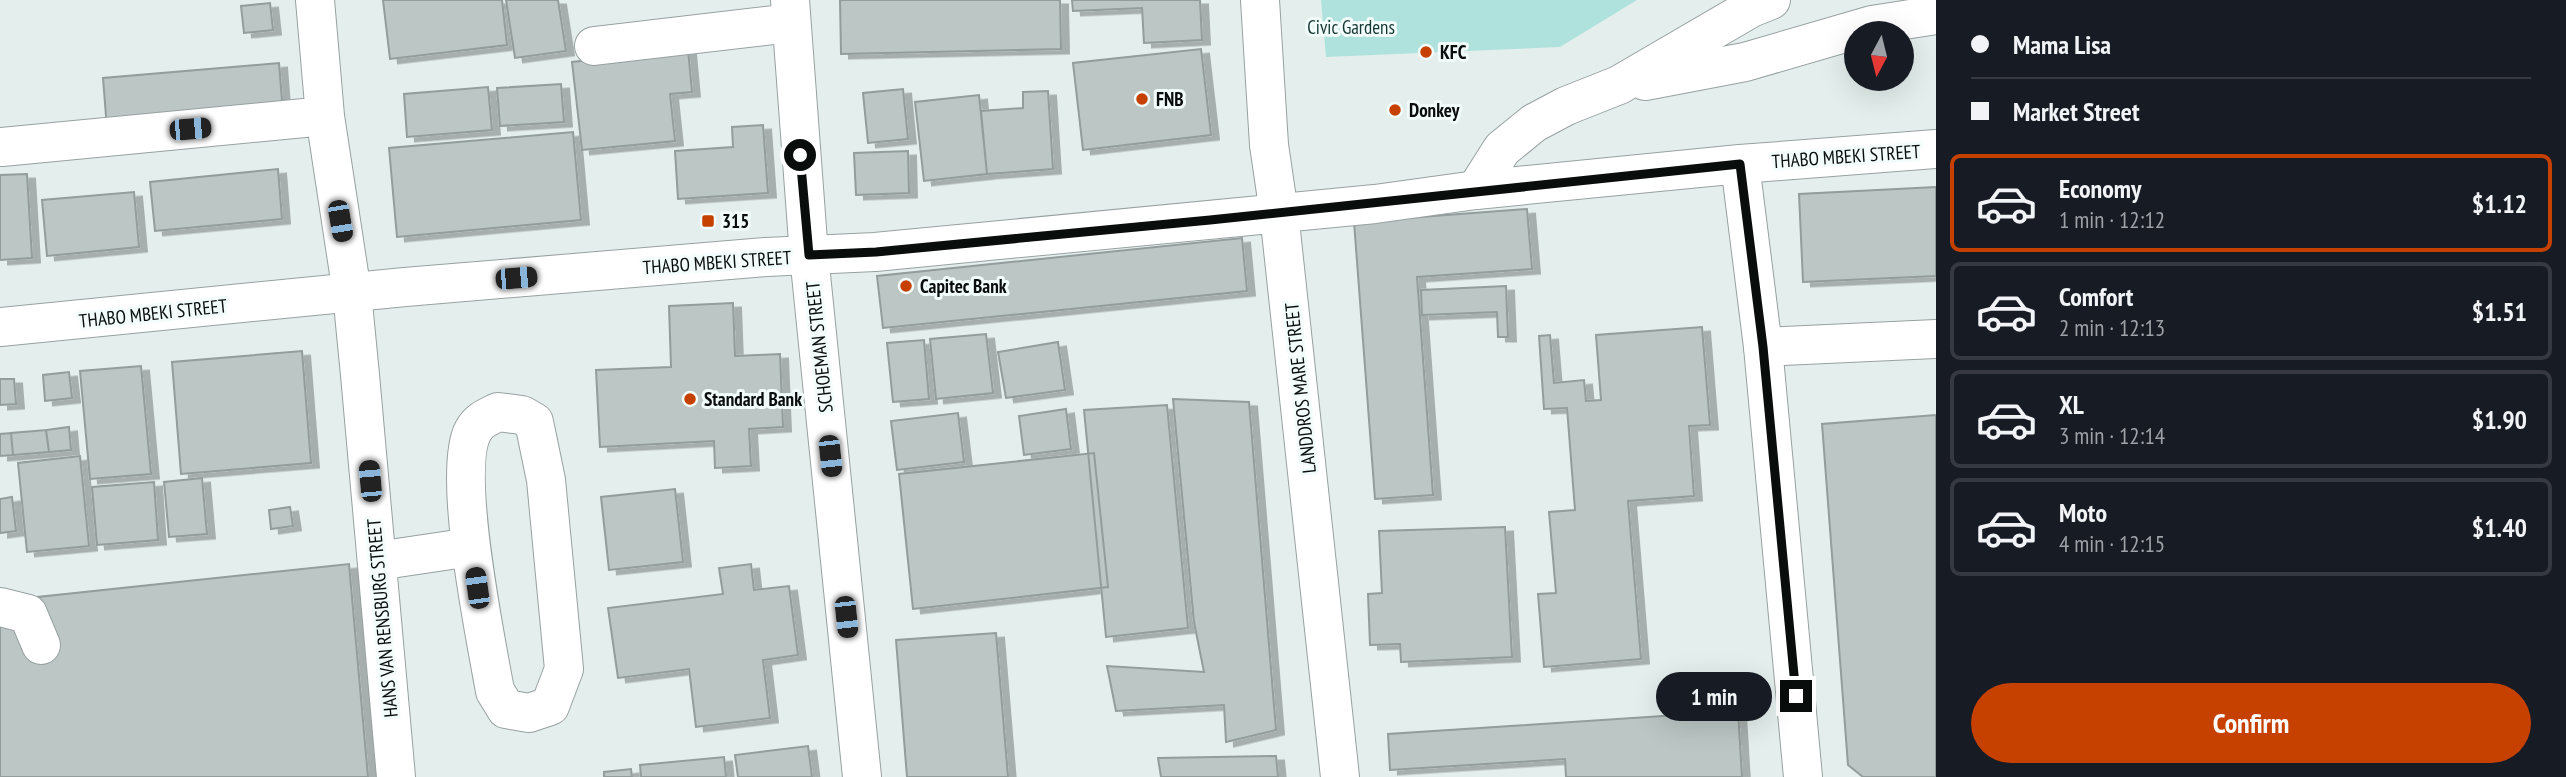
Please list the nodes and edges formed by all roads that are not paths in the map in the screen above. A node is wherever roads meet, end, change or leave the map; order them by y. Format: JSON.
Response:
{"nodes":[{"id":1,"x":315,"y":0,"type":"edge"},
{"id":2,"x":1259,"y":0,"type":"edge"},
{"id":3,"x":1771,"y":0,"type":"edge"},
{"id":4,"x":790,"y":12,"type":"edge"},
{"id":5,"x":1936,"y":15,"type":"edge"},
{"id":6,"x":594,"y":46,"type":"dead end"},
{"id":7,"x":1619,"y":85,"type":"junction"},
{"id":8,"x":325,"y":116,"type":"junction"},
{"id":9,"x":2,"y":147,"type":"dead end"},
{"id":10,"x":1936,"y":149,"type":"edge"},
{"id":11,"x":1740,"y":164,"type":"junction"},
{"id":12,"x":1476,"y":190,"type":"junction"},
{"id":13,"x":1279,"y":213,"type":"junction"},
{"id":14,"x":809,"y":255,"type":"junction"},
{"id":15,"x":352,"y":293,"type":"junction"},
{"id":16,"x":0,"y":327,"type":"edge"},
{"id":17,"x":1936,"y":339,"type":"edge"},
{"id":18,"x":1763,"y":347,"type":"junction"},
{"id":19,"x":471,"y":547,"type":"junction"},
{"id":20,"x":377,"y":561,"type":"junction"},
{"id":21,"x":0,"y":607,"type":"edge"},
{"id":22,"x":41,"y":645,"type":"dead end"},
{"id":23,"x":396,"y":777,"type":"edge"},
{"id":24,"x":862,"y":777,"type":"edge"},
{"id":25,"x":1340,"y":777,"type":"edge"},
{"id":26,"x":1803,"y":777,"type":"edge"}],
"edges":[{"from":1,"to":8,"type":"main road","name":"HANS VAN RENSBURG STREET"},
{"from":2,"to":13,"type":"main road","name":"LANDDROS MARE STREET"},
{"from":3,"to":7,"type":"main road"},
{"from":4,"to":6,"type":"main road"},
{"from":4,"to":14,"type":"main road","name":"SCHOEMAN STREET"},
{"from":5,"to":7,"type":"main road"},
{"from":7,"to":12,"type":"main road"},
{"from":8,"to":9,"type":"main road"},
{"from":8,"to":15,"type":"main road","name":"HANS VAN RENSBURG STREET"},
{"from":10,"to":11,"type":"main road","name":"THABO MBEKI STREET"},
{"from":11,"to":12,"type":"main road","name":"THABO MBEKI STREET"},
{"from":11,"to":18,"type":"main road"},
{"from":12,"to":13,"type":"main road","name":"THABO MBEKI STREET"},
{"from":13,"to":14,"type":"main road","name":"THABO MBEKI STREET"},
{"from":13,"to":25,"type":"main road","name":"LANDDROS MARE STREET"},
{"from":14,"to":15,"type":"main road","name":"THABO MBEKI STREET"},
{"from":14,"to":24,"type":"main road","name":"SCHOEMAN STREET"},
{"from":15,"to":16,"type":"main road","name":"THABO MBEKI STREET"},
{"from":15,"to":20,"type":"main road","name":"HANS VAN RENSBURG STREET"},
{"from":17,"to":18,"type":"main road"},
{"from":18,"to":26,"type":"main road"},
{"from":19,"to":19,"type":"main road"},
{"from":19,"to":20,"type":"main road"},
{"from":20,"to":23,"type":"main road","name":"HANS VAN RENSBURG STREET"},
{"from":21,"to":22,"type":"main road"}]}
